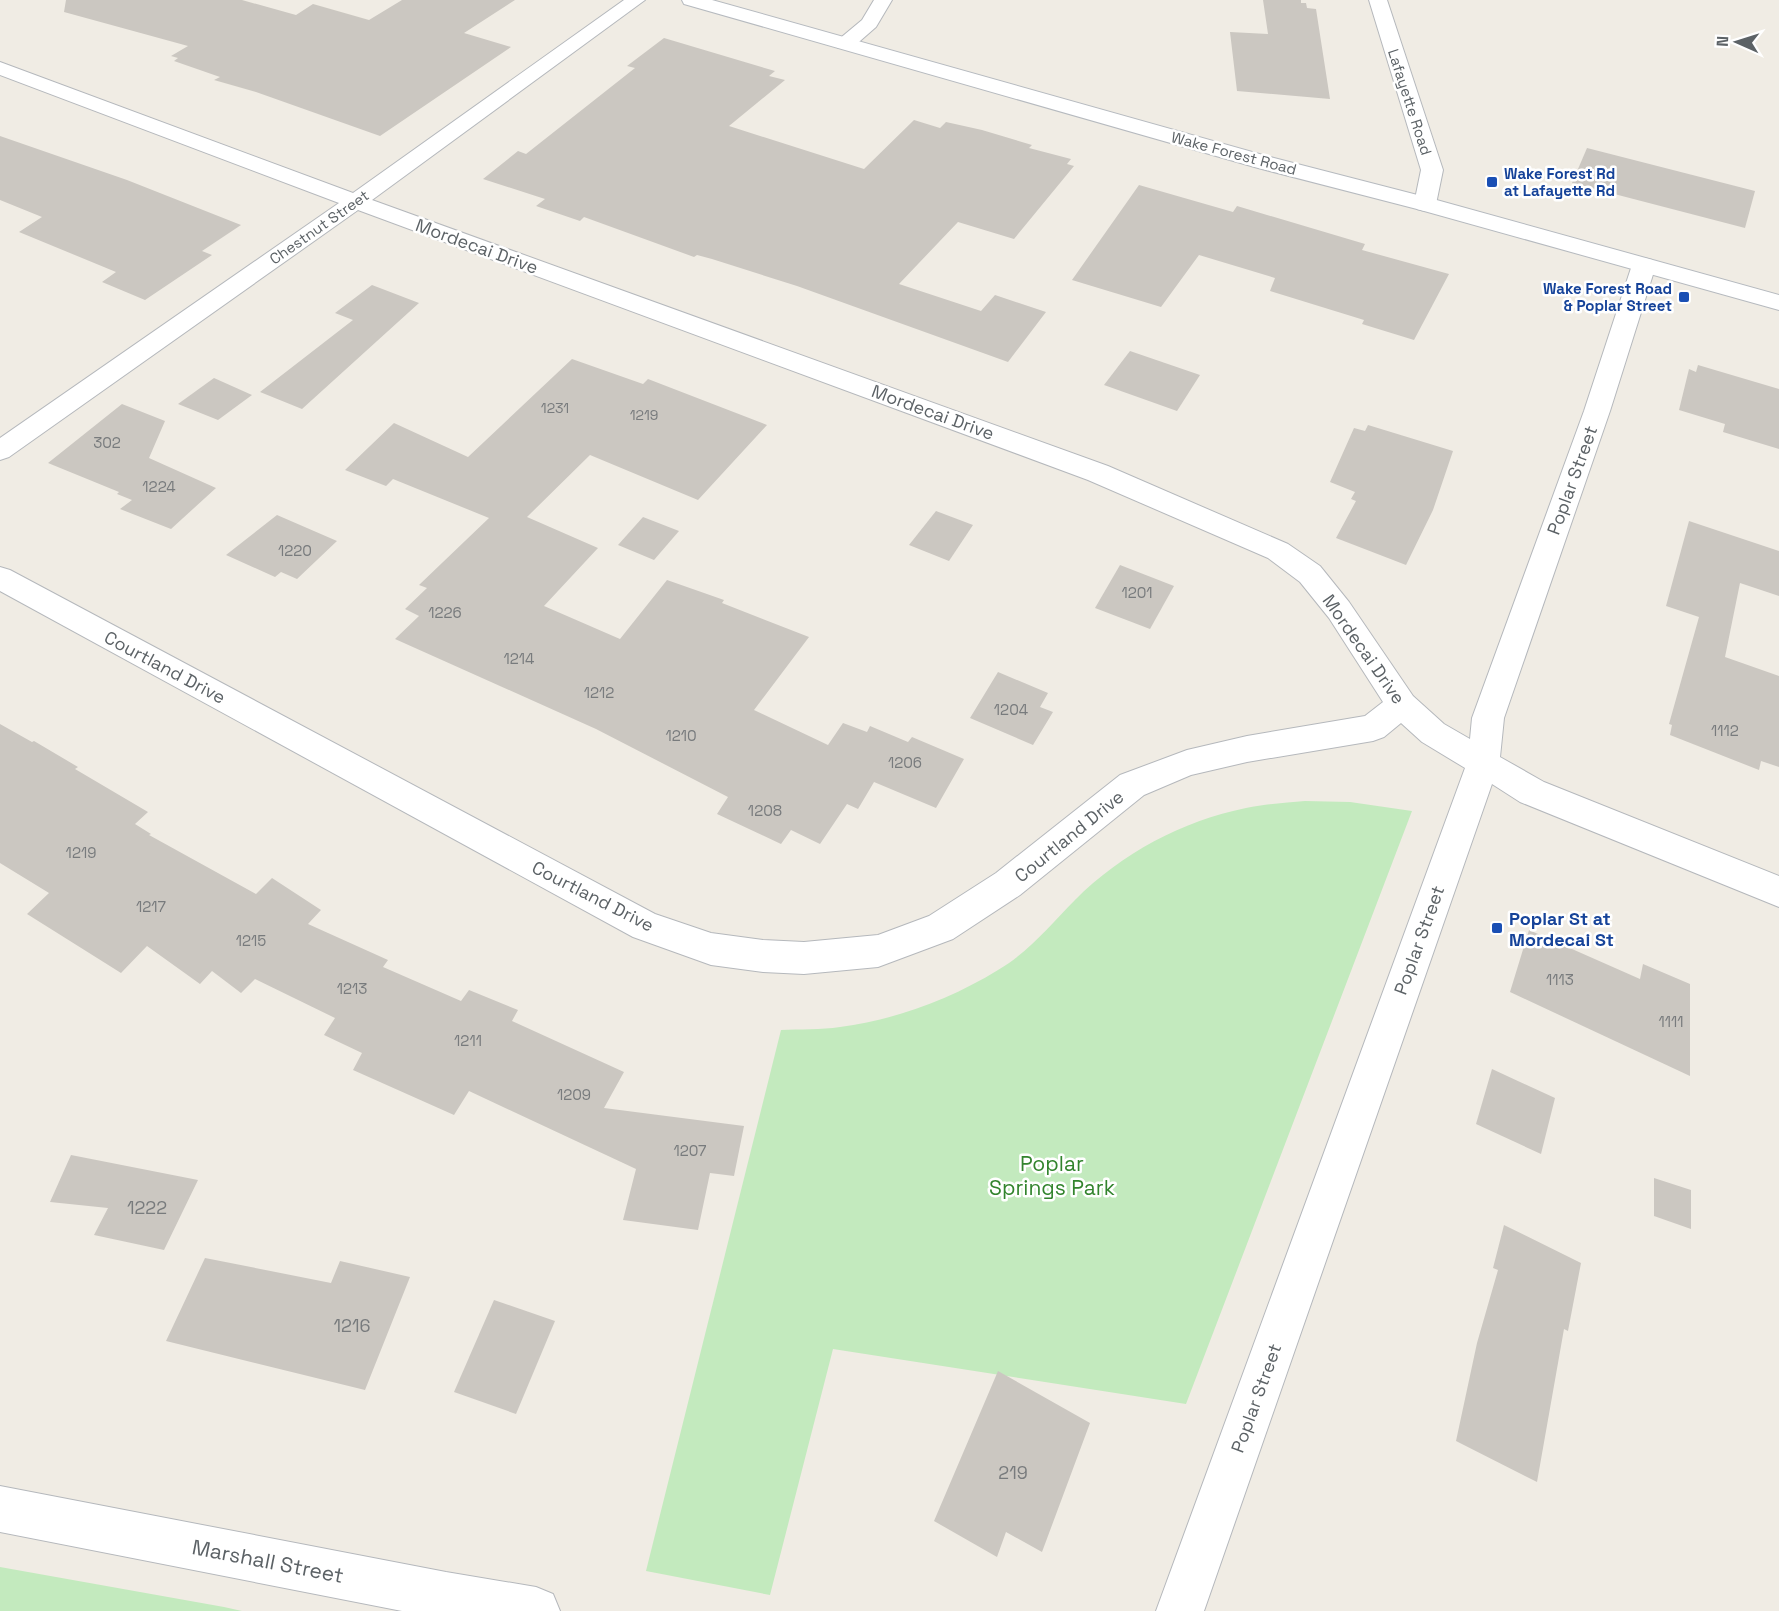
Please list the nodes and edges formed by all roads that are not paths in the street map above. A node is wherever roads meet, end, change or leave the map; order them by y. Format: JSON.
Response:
{"nodes":[{"id":1,"x":636,"y":0,"type":"edge"},
{"id":2,"x":691,"y":0,"type":"edge"},
{"id":3,"x":883,"y":0,"type":"edge"},
{"id":4,"x":1378,"y":0,"type":"edge"},
{"id":5,"x":845,"y":44,"type":"junction"},
{"id":6,"x":0,"y":68,"type":"edge"},
{"id":7,"x":355,"y":202,"type":"junction"},
{"id":8,"x":1425,"y":204,"type":"junction"},
{"id":9,"x":1644,"y":265,"type":"junction"},
{"id":10,"x":1779,"y":303,"type":"edge"},
{"id":11,"x":0,"y":451,"type":"edge"},
{"id":12,"x":0,"y":578,"type":"edge"},
{"id":13,"x":1402,"y":705,"type":"junction"},
{"id":14,"x":1483,"y":763,"type":"junction"},
{"id":15,"x":1779,"y":892,"type":"edge"},
{"id":16,"x":0,"y":1509,"type":"edge"},
{"id":17,"x":536,"y":1611,"type":"edge"},
{"id":18,"x":1180,"y":1611,"type":"edge"}],
"edges":[{"from":1,"to":7,"type":"street","name":"Chestnut Street"},
{"from":2,"to":5,"type":"street","name":"Wake Forest Road"},
{"from":3,"to":5,"type":"street"},
{"from":4,"to":8,"type":"street","name":"Lafayette Road"},
{"from":5,"to":8,"type":"street","name":"Wake Forest Road"},
{"from":6,"to":7,"type":"street","name":"Mordecai Drive"},
{"from":7,"to":11,"type":"street","name":"Chestnut Street"},
{"from":7,"to":13,"type":"street","name":"Mordecai Drive"},
{"from":8,"to":9,"type":"street","name":"Wake Forest Road"},
{"from":9,"to":10,"type":"street","name":"Wake Forest Road"},
{"from":9,"to":14,"type":"street","name":"Poplar Street"},
{"from":12,"to":13,"type":"street","name":"Courtland Drive"},
{"from":13,"to":14,"type":"street","name":"Mordecai Drive"},
{"from":14,"to":15,"type":"street","name":"Mordecai Drive"},
{"from":14,"to":18,"type":"street","name":"Poplar Street"},
{"from":16,"to":17,"type":"street","name":"Marshall Street"}]}
